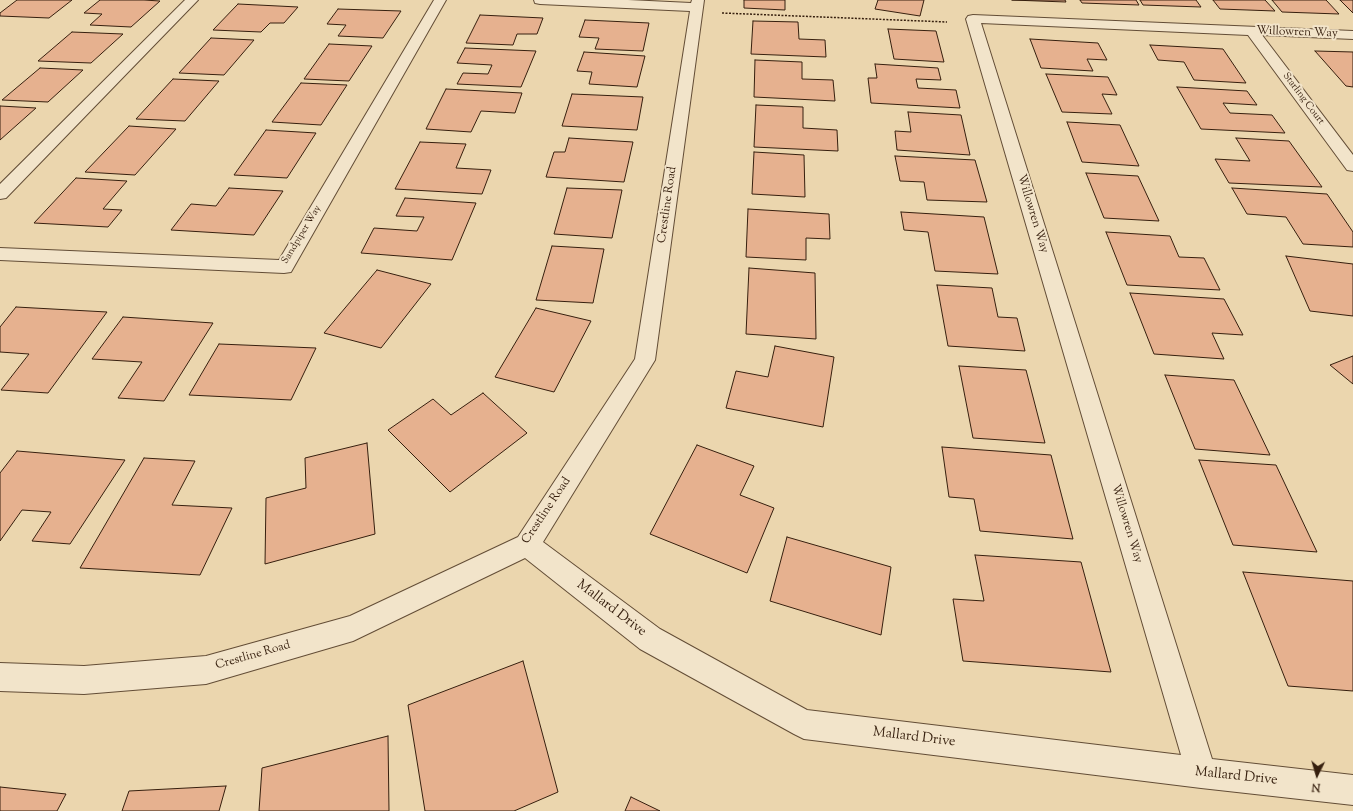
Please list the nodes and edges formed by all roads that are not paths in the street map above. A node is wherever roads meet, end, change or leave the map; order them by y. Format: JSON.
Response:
{"nodes":[{"id":1,"x":192,"y":0,"type":"edge"},
{"id":2,"x":440,"y":0,"type":"edge"},
{"id":3,"x":540,"y":0,"type":"edge"},
{"id":4,"x":697,"y":6,"type":"edge"},
{"id":5,"x":1252,"y":31,"type":"junction"},
{"id":6,"x":1353,"y":35,"type":"edge"},
{"id":7,"x":1353,"y":166,"type":"edge"},
{"id":8,"x":0,"y":194,"type":"edge"},
{"id":9,"x":0,"y":254,"type":"edge"},
{"id":10,"x":527,"y":545,"type":"junction"},
{"id":11,"x":0,"y":677,"type":"edge"},
{"id":12,"x":1201,"y":773,"type":"junction"},
{"id":13,"x":1353,"y":790,"type":"edge"}],
"edges":[{"from":1,"to":8,"type":"street"},
{"from":2,"to":9,"type":"street","name":"Sandpiper Way"},
{"from":3,"to":4,"type":"street"},
{"from":4,"to":10,"type":"street","name":"Crestline Road"},
{"from":5,"to":6,"type":"street","name":"Willowren Way"},
{"from":5,"to":7,"type":"street","name":"Starling Court"},
{"from":5,"to":12,"type":"street","name":"Willowren Way"},
{"from":10,"to":11,"type":"street","name":"Crestline Road"},
{"from":10,"to":12,"type":"street","name":"Mallard Drive"},
{"from":12,"to":13,"type":"street","name":"Mallard Drive"}]}
